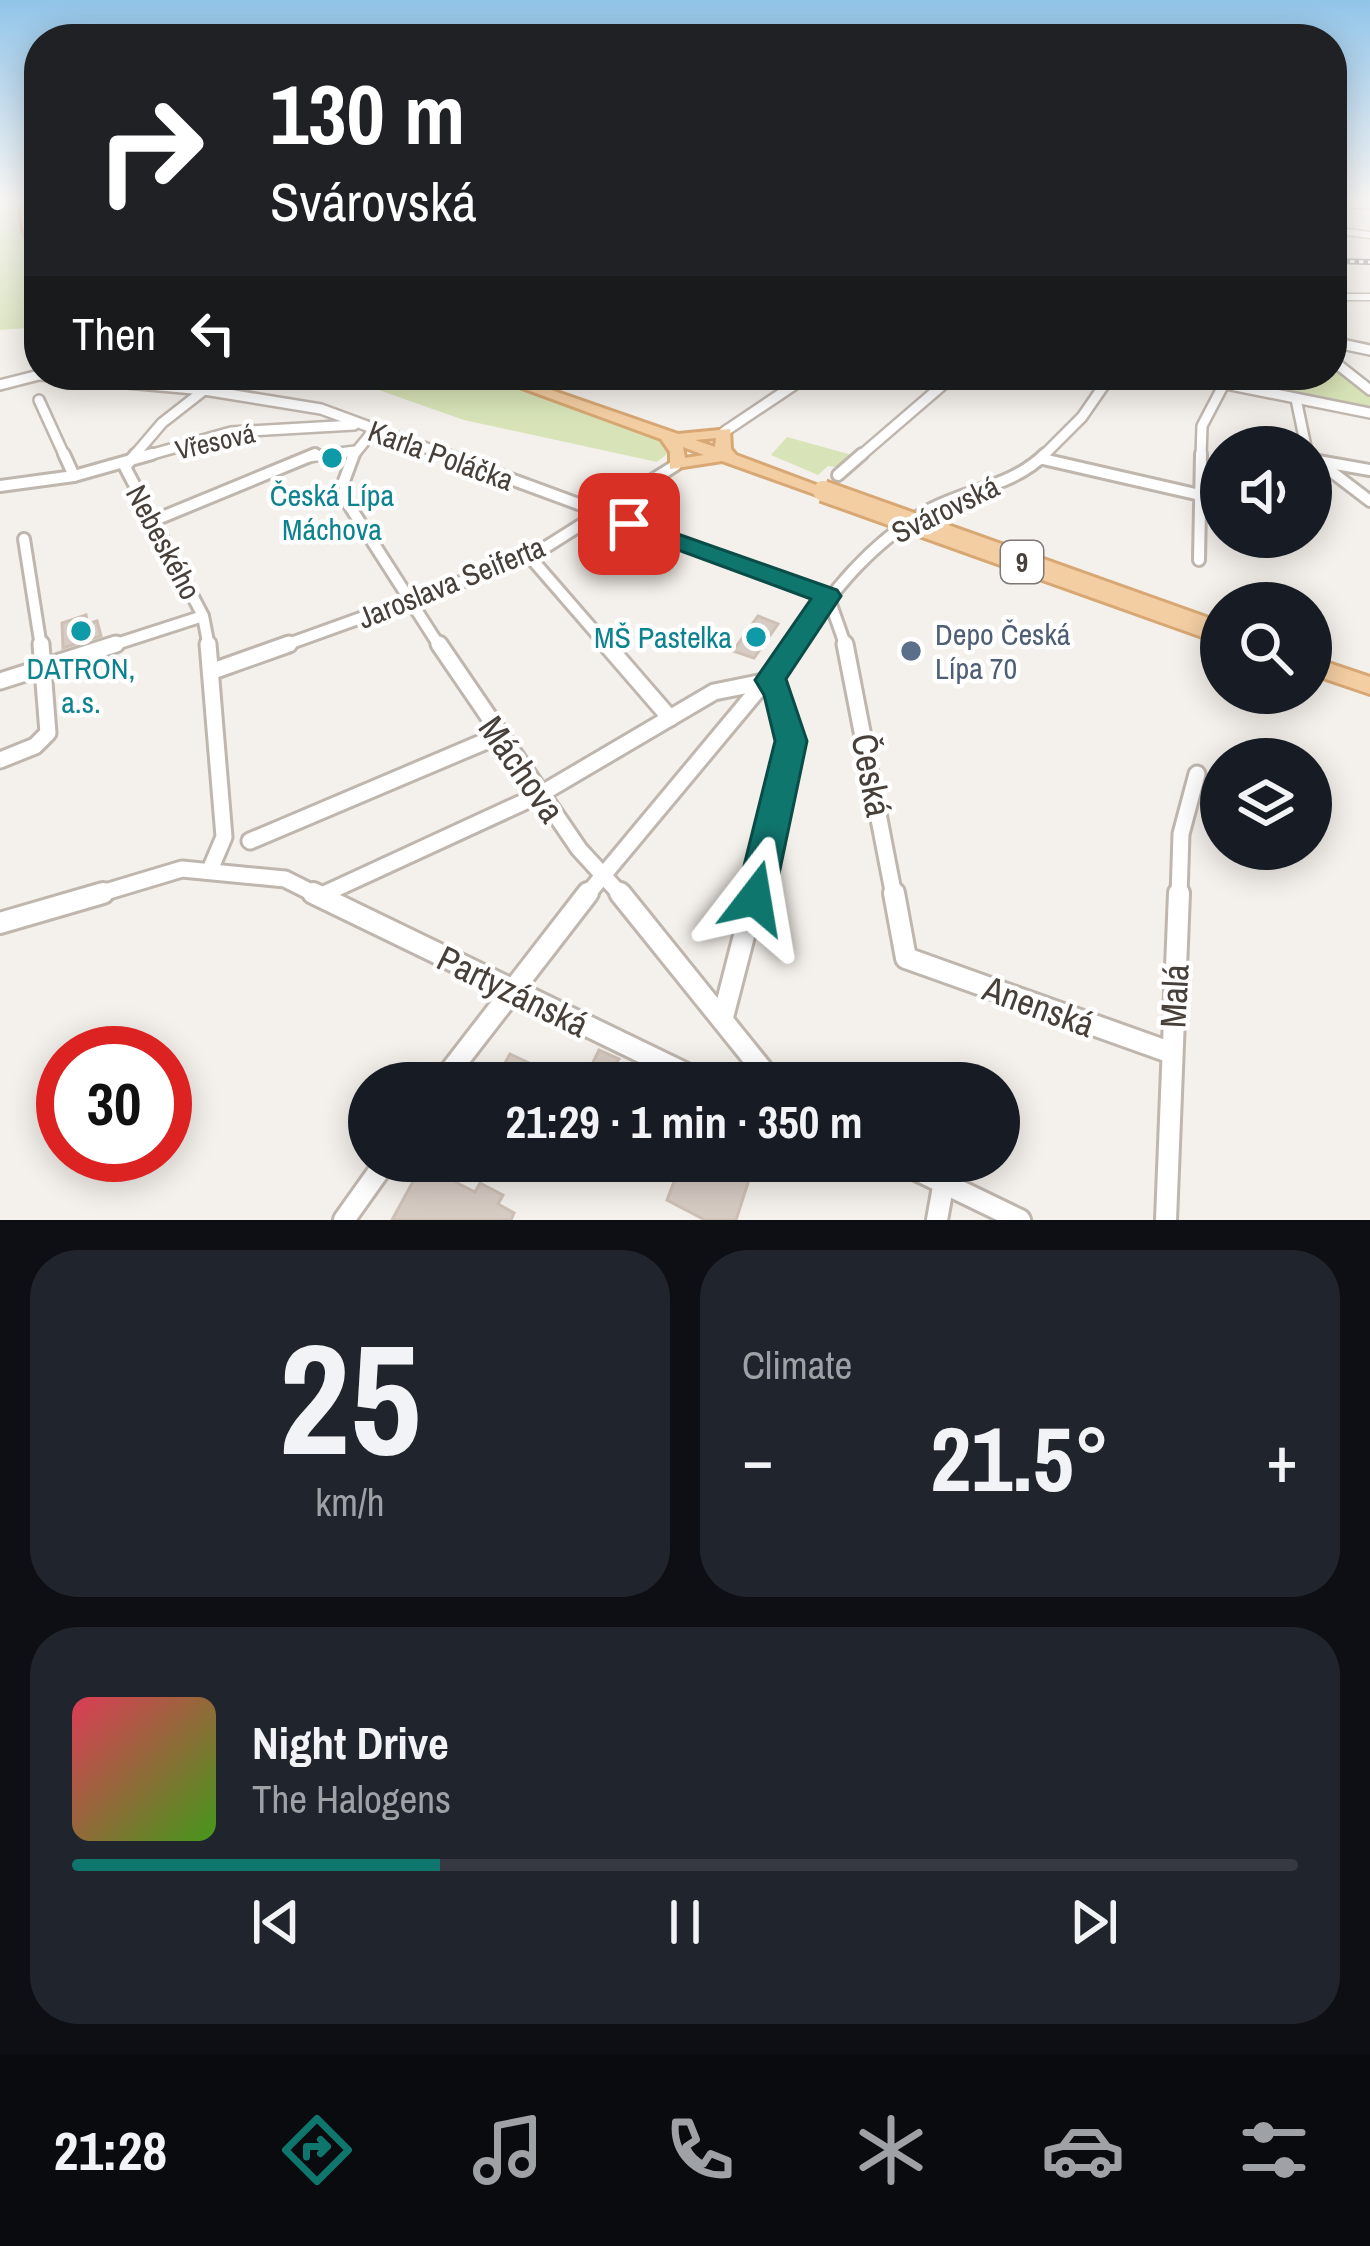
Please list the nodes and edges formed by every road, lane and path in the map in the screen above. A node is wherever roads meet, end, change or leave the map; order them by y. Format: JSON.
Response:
{"nodes":[{"id":1,"x":204,"y":390,"type":"joint"},
{"id":2,"x":537,"y":390,"type":"edge"},
{"id":3,"x":787,"y":390,"type":"edge"},
{"id":4,"x":937,"y":390,"type":"edge"},
{"id":5,"x":1101,"y":390,"type":"edge"},
{"id":6,"x":1220,"y":390,"type":"edge"},
{"id":7,"x":1252,"y":390,"type":"edge"},
{"id":8,"x":1296,"y":399,"type":"junction"},
{"id":9,"x":39,"y":400,"type":"dead end"},
{"id":10,"x":1370,"y":413,"type":"edge"},
{"id":11,"x":1202,"y":426,"type":"edge"},
{"id":12,"x":1302,"y":426,"type":"edge"},
{"id":13,"x":367,"y":427,"type":"junction"},
{"id":14,"x":724,"y":432,"type":"junction"},
{"id":15,"x":665,"y":434,"type":"junction"},
{"id":16,"x":355,"y":451,"type":"junction"},
{"id":17,"x":730,"y":458,"type":"junction"},
{"id":18,"x":1042,"y":459,"type":"junction"},
{"id":19,"x":138,"y":460,"type":"junction"},
{"id":20,"x":1332,"y":463,"type":"edge"},
{"id":21,"x":676,"y":465,"type":"junction"},
{"id":22,"x":1346,"y":466,"type":"junction"},
{"id":23,"x":1370,"y":470,"type":"edge"},
{"id":24,"x":1332,"y":472,"type":"edge"},
{"id":25,"x":74,"y":476,"type":"junction"},
{"id":26,"x":831,"y":483,"type":"junction"},
{"id":27,"x":0,"y":487,"type":"edge"},
{"id":28,"x":1353,"y":488,"type":"junction"},
{"id":29,"x":1200,"y":495,"type":"joint"},
{"id":30,"x":1370,"y":501,"type":"edge"},
{"id":31,"x":600,"y":513,"type":"junction"},
{"id":32,"x":155,"y":520,"type":"junction"},
{"id":33,"x":24,"y":539,"type":"dead end"},
{"id":34,"x":530,"y":557,"type":"junction"},
{"id":35,"x":1199,"y":560,"type":"dead end"},
{"id":36,"x":827,"y":596,"type":"junction"},
{"id":37,"x":412,"y":602,"type":"junction"},
{"id":38,"x":202,"y":616,"type":"junction"},
{"id":39,"x":1200,"y":625,"type":"edge"},
{"id":40,"x":44,"y":670,"type":"junction"},
{"id":41,"x":213,"y":671,"type":"junction"},
{"id":42,"x":1332,"y":672,"type":"edge"},
{"id":43,"x":770,"y":680,"type":"junction"},
{"id":44,"x":0,"y":681,"type":"edge"},
{"id":45,"x":1370,"y":686,"type":"edge"},
{"id":46,"x":670,"y":718,"type":"junction"},
{"id":47,"x":498,"y":736,"type":"junction"},
{"id":48,"x":0,"y":760,"type":"edge"},
{"id":49,"x":1197,"y":774,"type":"dead end"},
{"id":50,"x":539,"y":795,"type":"junction"},
{"id":51,"x":250,"y":841,"type":"dead end"},
{"id":52,"x":211,"y":869,"type":"junction"},
{"id":53,"x":603,"y":875,"type":"junction"},
{"id":54,"x":324,"y":894,"type":"junction"},
{"id":55,"x":0,"y":923,"type":"edge"},
{"id":56,"x":906,"y":958,"type":"joint"},
{"id":57,"x":510,"y":992,"type":"junction"},
{"id":58,"x":723,"y":1017,"type":"junction"},
{"id":59,"x":1172,"y":1053,"type":"junction"},
{"id":60,"x":457,"y":1062,"type":"edge"},
{"id":61,"x":660,"y":1062,"type":"edge"},
{"id":62,"x":757,"y":1062,"type":"edge"},
{"id":63,"x":371,"y":1182,"type":"edge"},
{"id":64,"x":944,"y":1182,"type":"edge"},
{"id":65,"x":946,"y":1182,"type":"edge"},
{"id":66,"x":344,"y":1220,"type":"edge"},
{"id":67,"x":937,"y":1220,"type":"edge"},
{"id":68,"x":1020,"y":1220,"type":"edge"},
{"id":69,"x":1166,"y":1220,"type":"edge"}],
"edges":[{"from":1,"to":13,"type":"street","name":"Karla Poláčka"},
{"from":1,"to":19,"type":"street","name":"Nebeského"},
{"from":2,"to":15,"type":"main road","number":"9"},
{"from":3,"to":14,"type":"street"},
{"from":4,"to":26,"type":"street"},
{"from":5,"to":18,"type":"street","name":"Svárovská"},
{"from":6,"to":11,"type":"street"},
{"from":7,"to":8,"type":"street"},
{"from":8,"to":10,"type":"street"},
{"from":8,"to":12,"type":"street"},
{"from":9,"to":25,"type":"street"},
{"from":13,"to":16,"type":"street"},
{"from":13,"to":19,"type":"street","name":"Vřesová"},
{"from":13,"to":31,"type":"street","name":"Karla Poláčka"},
{"from":14,"to":15,"type":"main road"},
{"from":14,"to":17,"type":"main road"},
{"from":15,"to":17,"type":"main road","number":"9"},
{"from":15,"to":21,"type":"main road"},
{"from":16,"to":32,"type":"street"},
{"from":16,"to":37,"type":"street","name":"Máchova"},
{"from":17,"to":21,"type":"main road"},
{"from":17,"to":26,"type":"main road","number":"9"},
{"from":18,"to":29,"type":"street"},
{"from":18,"to":36,"type":"street","name":"Svárovská"},
{"from":19,"to":25,"type":"street","name":"Vřesová"},
{"from":19,"to":32,"type":"street","name":"Nebeského"},
{"from":20,"to":22,"type":"street"},
{"from":21,"to":31,"type":"street","name":"Jaroslava Seiferta"},
{"from":22,"to":23,"type":"street"},
{"from":22,"to":28,"type":"street"},
{"from":24,"to":28,"type":"street"},
{"from":25,"to":27,"type":"street","name":"Vřesová"},
{"from":26,"to":39,"type":"main road","number":"9","bridge":true},
{"from":28,"to":30,"type":"street"},
{"from":29,"to":35,"type":"street"},
{"from":31,"to":34,"type":"street","name":"Jaroslava Seiferta"},
{"from":31,"to":36,"type":"street","name":"Karla Poláčka"},
{"from":32,"to":38,"type":"street","name":"Nebeského"},
{"from":33,"to":40,"type":"street"},
{"from":34,"to":37,"type":"street","name":"Jaroslava Seiferta"},
{"from":34,"to":46,"type":"street"},
{"from":36,"to":43,"type":"street","name":"Svárovská"},
{"from":36,"to":56,"type":"street","name":"Česká"},
{"from":37,"to":41,"type":"street","name":"Jaroslava Seiferta"},
{"from":37,"to":47,"type":"street","name":"Máchova"},
{"from":38,"to":40,"type":"street"},
{"from":38,"to":41,"type":"street","name":"Nebeského"},
{"from":40,"to":44,"type":"street"},
{"from":40,"to":48,"type":"street"},
{"from":41,"to":52,"type":"street","name":"Nebeského"},
{"from":42,"to":45,"type":"main road"},
{"from":43,"to":46,"type":"street"},
{"from":43,"to":53,"type":"street","name":"Svárovská"},
{"from":43,"to":58,"type":"street"},
{"from":46,"to":50,"type":"street"},
{"from":47,"to":50,"type":"street","name":"Máchova"},
{"from":47,"to":51,"type":"street"},
{"from":49,"to":59,"type":"street","name":"Malá"},
{"from":50,"to":53,"type":"street","name":"Máchova"},
{"from":50,"to":54,"type":"street"},
{"from":52,"to":54,"type":"street","name":"Partyzánská"},
{"from":52,"to":55,"type":"street","name":"Partyzánská"},
{"from":53,"to":57,"type":"street","name":"Svárovská"},
{"from":53,"to":58,"type":"street","name":"Máchova"},
{"from":54,"to":57,"type":"street","name":"Partyzánská"},
{"from":56,"to":59,"type":"street","name":"Anenská"},
{"from":57,"to":60,"type":"street","name":"Svárovská"},
{"from":57,"to":61,"type":"street","name":"Partyzánská"},
{"from":58,"to":62,"type":"street","name":"Máchova"},
{"from":59,"to":69,"type":"street","name":"Malá"},
{"from":63,"to":66,"type":"street"},
{"from":64,"to":67,"type":"street"},
{"from":65,"to":68,"type":"street"}]}
